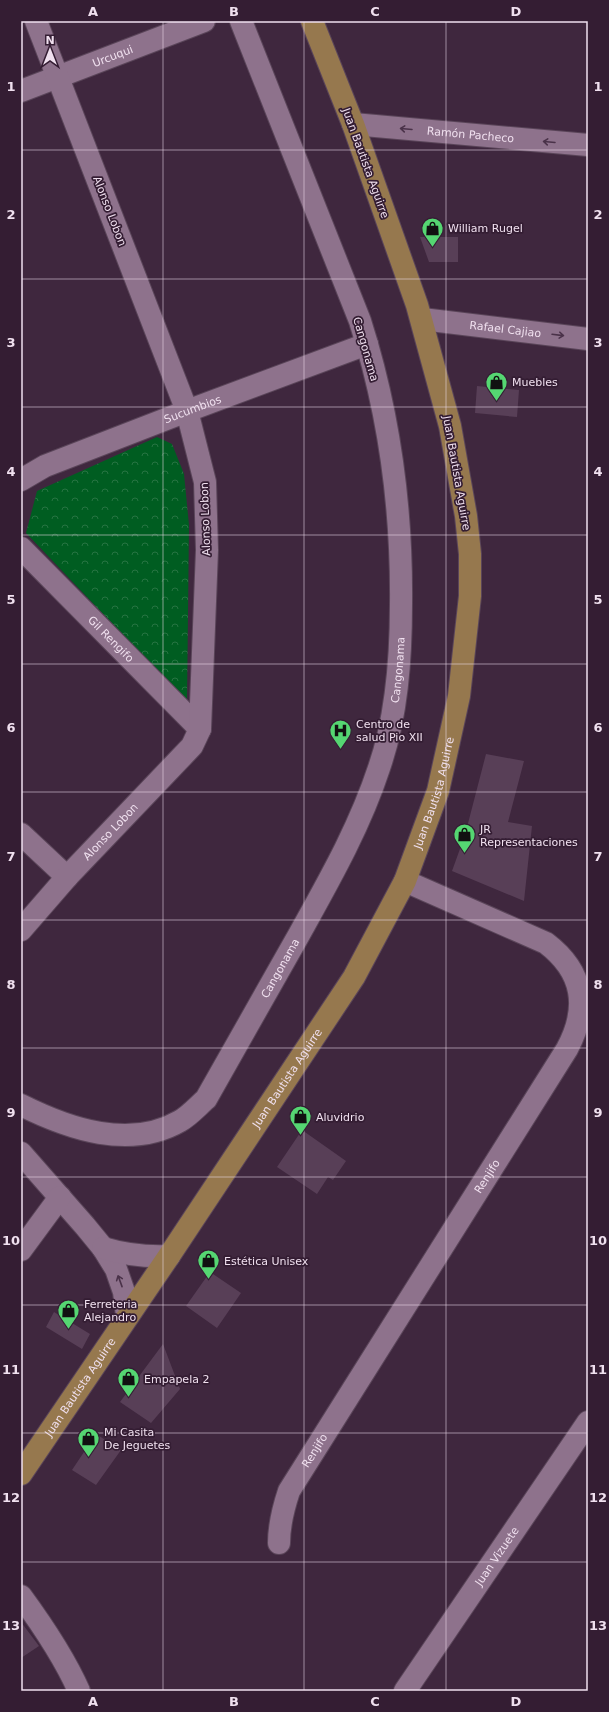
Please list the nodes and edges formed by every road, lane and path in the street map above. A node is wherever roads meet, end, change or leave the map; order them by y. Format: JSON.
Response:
{"nodes":[{"id":1,"x":36,"y":21,"type":"edge"},
{"id":2,"x":204,"y":21,"type":"edge"},
{"id":3,"x":242,"y":21,"type":"edge"},
{"id":4,"x":312,"y":21,"type":"edge"},
{"id":5,"x":57,"y":76,"type":"junction"},
{"id":6,"x":21,"y":90,"type":"edge"},
{"id":7,"x":353,"y":124,"type":"junction"},
{"id":8,"x":588,"y":145,"type":"edge"},
{"id":9,"x":422,"y":319,"type":"junction"},
{"id":10,"x":588,"y":339,"type":"edge"},
{"id":11,"x":367,"y":344,"type":"junction"},
{"id":12,"x":187,"y":411,"type":"junction"},
{"id":13,"x":21,"y":480,"type":"edge"},
{"id":14,"x":21,"y":548,"type":"edge"},
{"id":15,"x":200,"y":729,"type":"junction"},
{"id":16,"x":21,"y":834,"type":"edge"},
{"id":17,"x":67,"y":878,"type":"junction"},
{"id":18,"x":405,"y":881,"type":"junction"},
{"id":19,"x":21,"y":930,"type":"edge"},
{"id":20,"x":21,"y":1106,"type":"edge"},
{"id":21,"x":21,"y":1154,"type":"edge"},
{"id":22,"x":60,"y":1197,"type":"junction"},
{"id":23,"x":103,"y":1248,"type":"junction"},
{"id":24,"x":21,"y":1250,"type":"edge"},
{"id":25,"x":169,"y":1256,"type":"junction"},
{"id":26,"x":127,"y":1316,"type":"junction"},
{"id":27,"x":588,"y":1422,"type":"edge"},
{"id":28,"x":21,"y":1474,"type":"edge"},
{"id":29,"x":279,"y":1543,"type":"dead end"},
{"id":30,"x":21,"y":1596,"type":"edge"},
{"id":31,"x":78,"y":1691,"type":"edge"},
{"id":32,"x":405,"y":1691,"type":"edge"}],
"edges":[{"from":1,"to":5,"type":"street","name":"Alonso Lobon"},
{"from":2,"to":5,"type":"street","name":"Urcuqui"},
{"from":3,"to":11,"type":"street","name":"Cangonama"},
{"from":4,"to":7,"type":"main road","name":"Juan Bautista Aguirre"},
{"from":5,"to":6,"type":"street","name":"Urcuqui"},
{"from":5,"to":12,"type":"street","name":"Alonso Lobon"},
{"from":8,"to":7,"type":"street","name":"Ramón Pacheco","one_way":true},
{"from":7,"to":9,"type":"main road","name":"Juan Bautista Aguirre"},
{"from":9,"to":10,"type":"street","name":"Rafael Cajiao","one_way":true},
{"from":9,"to":18,"type":"main road","name":"Juan Bautista Aguirre"},
{"from":11,"to":12,"type":"street","name":"Sucumbios"},
{"from":11,"to":20,"type":"street","name":"Cangonama"},
{"from":12,"to":13,"type":"street","name":"Sucumbios"},
{"from":12,"to":15,"type":"street","name":"Alonso Lobon"},
{"from":14,"to":15,"type":"street","name":"Gil Rengifo"},
{"from":15,"to":17,"type":"street","name":"Alonso Lobon"},
{"from":16,"to":17,"type":"street"},
{"from":17,"to":19,"type":"street","name":"Alonso Lobon"},
{"from":18,"to":25,"type":"main road","name":"Juan Bautista Aguirre"},
{"from":18,"to":29,"type":"street","name":"Renjifo"},
{"from":21,"to":22,"type":"street"},
{"from":22,"to":23,"type":"street"},
{"from":22,"to":24,"type":"street"},
{"from":23,"to":25,"type":"street"},
{"from":26,"to":23,"type":"street","one_way":true},
{"from":25,"to":26,"type":"main road","name":"Juan Bautista Aguirre"},
{"from":26,"to":28,"type":"main road","name":"Juan Bautista Aguirre"},
{"from":27,"to":32,"type":"street","name":"Juan Vizuete"},
{"from":30,"to":31,"type":"street"}]}
